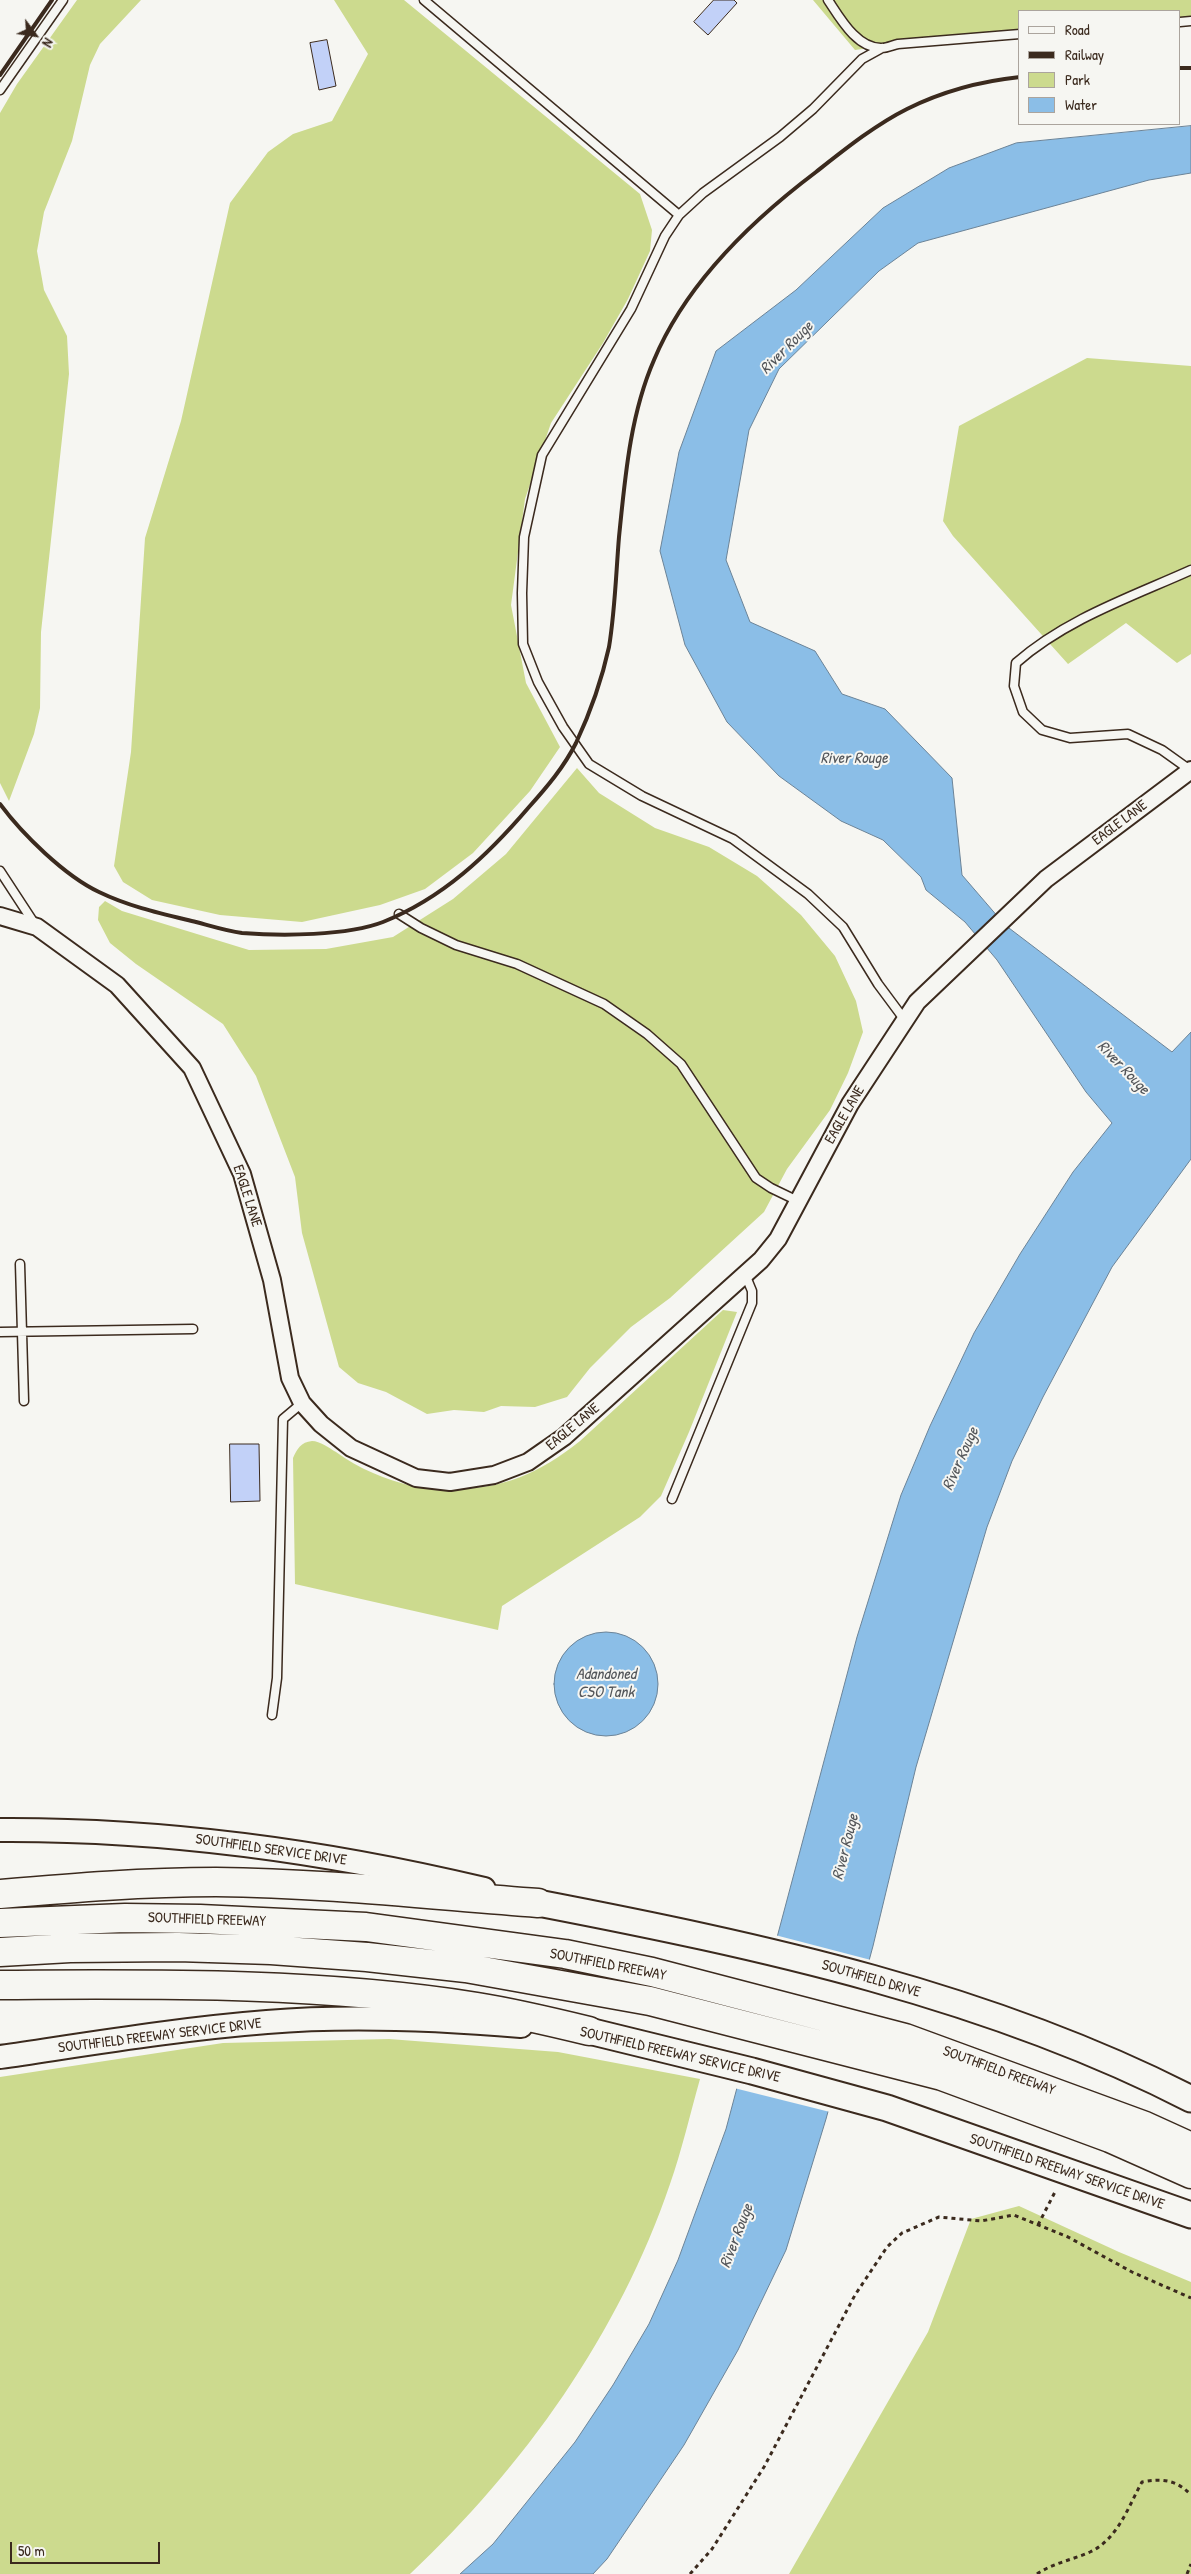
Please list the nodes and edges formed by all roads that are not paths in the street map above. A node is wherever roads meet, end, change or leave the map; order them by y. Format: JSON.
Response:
{"nodes":[{"id":1,"x":63,"y":0,"type":"edge"},
{"id":2,"x":424,"y":0,"type":"edge"},
{"id":3,"x":828,"y":0,"type":"edge"},
{"id":4,"x":1018,"y":34,"type":"edge"},
{"id":5,"x":882,"y":48,"type":"junction"},
{"id":6,"x":0,"y":90,"type":"edge"},
{"id":7,"x":679,"y":216,"type":"junction"},
{"id":8,"x":1191,"y":570,"type":"edge"},
{"id":9,"x":1191,"y":770,"type":"edge"},
{"id":10,"x":0,"y":870,"type":"edge"},
{"id":11,"x":399,"y":914,"type":"dead end"},
{"id":12,"x":0,"y":916,"type":"edge"},
{"id":13,"x":36,"y":927,"type":"junction"},
{"id":14,"x":904,"y":1019,"type":"junction"},
{"id":15,"x":800,"y":1202,"type":"junction"},
{"id":16,"x":20,"y":1264,"type":"dead end"},
{"id":17,"x":745,"y":1274,"type":"junction"},
{"id":18,"x":194,"y":1329,"type":"dead end"},
{"id":19,"x":0,"y":1332,"type":"edge"},
{"id":20,"x":22,"y":1332,"type":"junction"},
{"id":21,"x":24,"y":1401,"type":"dead end"},
{"id":22,"x":302,"y":1404,"type":"junction"},
{"id":23,"x":672,"y":1499,"type":"dead end"},
{"id":24,"x":272,"y":1715,"type":"dead end"},
{"id":25,"x":0,"y":1830,"type":"edge"},
{"id":26,"x":0,"y":1894,"type":"edge"},
{"id":27,"x":538,"y":1903,"type":"junction"},
{"id":28,"x":0,"y":1923,"type":"edge"},
{"id":29,"x":0,"y":1952,"type":"edge"},
{"id":30,"x":0,"y":1984,"type":"edge"},
{"id":31,"x":589,"y":2031,"type":"junction"},
{"id":32,"x":0,"y":2058,"type":"edge"},
{"id":33,"x":1191,"y":2099,"type":"edge"},
{"id":34,"x":1191,"y":2147,"type":"edge"},
{"id":35,"x":1191,"y":2174,"type":"edge"},
{"id":36,"x":1191,"y":2215,"type":"edge"}],
"edges":[{"from":1,"to":6,"type":"lane"},
{"from":2,"to":7,"type":"lane"},
{"from":3,"to":5,"type":"lane"},
{"from":4,"to":5,"type":"lane"},
{"from":5,"to":7,"type":"lane"},
{"from":7,"to":14,"type":"lane"},
{"from":8,"to":9,"type":"lane"},
{"from":9,"to":14,"type":"street","name":"EAGLE LANE"},
{"from":10,"to":13,"type":"lane"},
{"from":11,"to":15,"type":"lane"},
{"from":12,"to":13,"type":"street","name":"EAGLE LANE"},
{"from":13,"to":22,"type":"street","name":"EAGLE LANE"},
{"from":14,"to":15,"type":"street","name":"EAGLE LANE"},
{"from":15,"to":17,"type":"street","name":"EAGLE LANE"},
{"from":16,"to":20,"type":"lane"},
{"from":17,"to":22,"type":"street","name":"EAGLE LANE"},
{"from":17,"to":23,"type":"lane"},
{"from":18,"to":20,"type":"lane"},
{"from":19,"to":20,"type":"lane"},
{"from":20,"to":21,"type":"lane"},
{"from":22,"to":24,"type":"lane"},
{"from":25,"to":27,"type":"main road","name":"SOUTHFIELD SERVICE DRIVE"},
{"from":26,"to":27,"type":"highway"},
{"from":27,"to":33,"type":"main road","name":"SOUTHFIELD DRIVE"},
{"from":28,"to":34,"type":"highway","name":"SOUTHFIELD FREEWAY"},
{"from":29,"to":35,"type":"highway","name":"SOUTHFIELD FREEWAY"},
{"from":30,"to":31,"type":"highway"},
{"from":31,"to":32,"type":"main road","name":"SOUTHFIELD FREEWAY SERVICE DRIVE"},
{"from":31,"to":36,"type":"main road","name":"SOUTHFIELD FREEWAY SERVICE DRIVE"}]}
